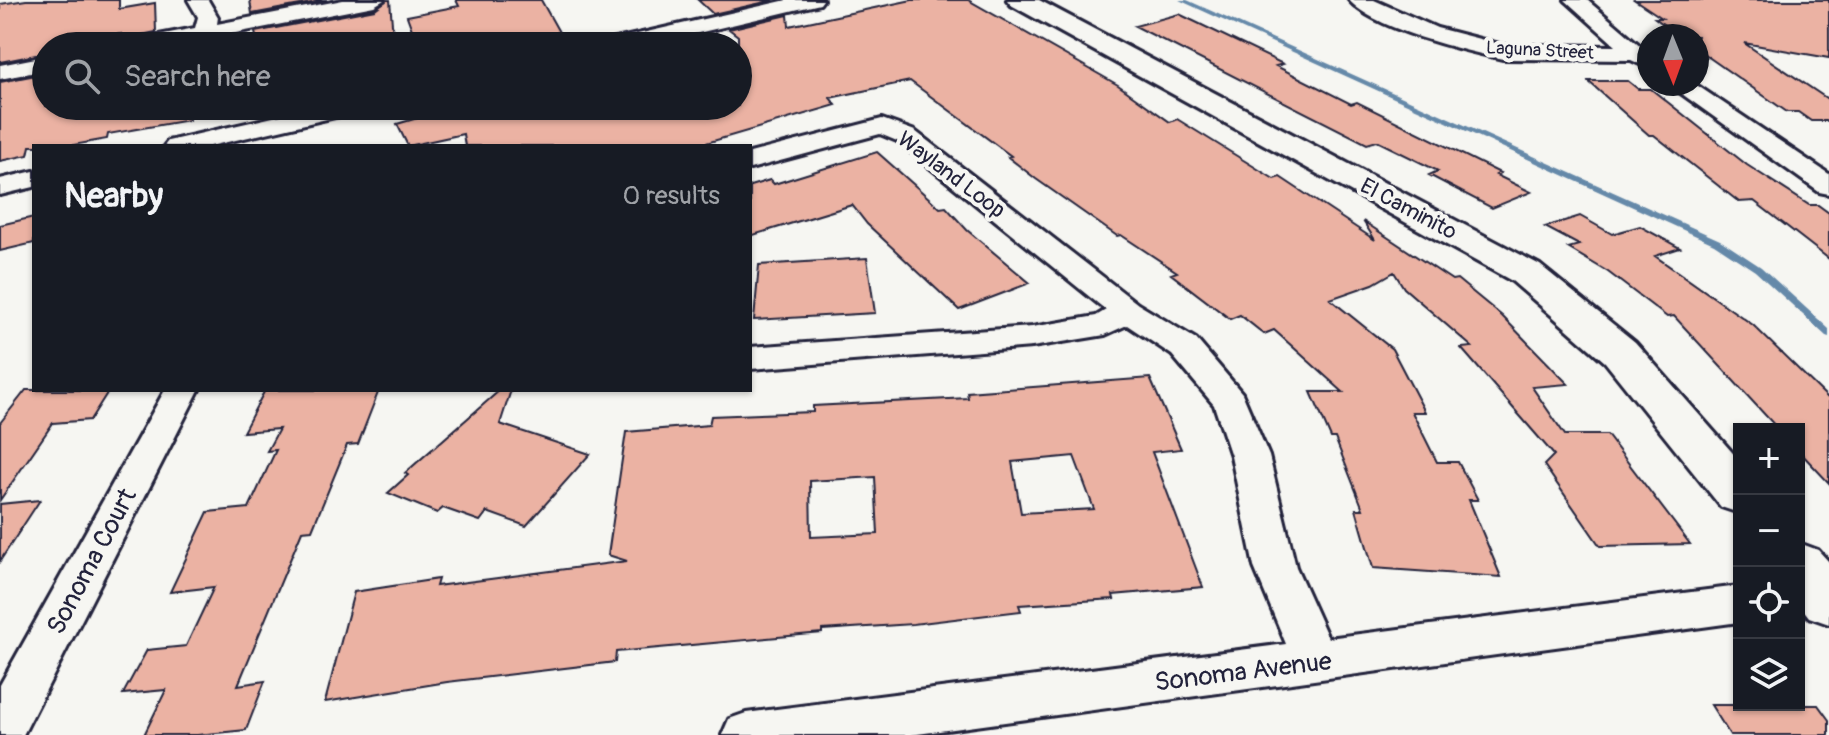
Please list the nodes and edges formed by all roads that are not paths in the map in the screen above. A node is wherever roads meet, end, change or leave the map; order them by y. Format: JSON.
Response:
{"nodes":[{"id":1,"x":198,"y":0,"type":"edge"},
{"id":2,"x":374,"y":0,"type":"edge"},
{"id":3,"x":813,"y":0,"type":"edge"},
{"id":4,"x":1020,"y":0,"type":"edge"},
{"id":5,"x":1359,"y":0,"type":"edge"},
{"id":6,"x":1575,"y":0,"type":"edge"},
{"id":7,"x":752,"y":6,"type":"edge"},
{"id":8,"x":204,"y":32,"type":"edge"},
{"id":9,"x":209,"y":32,"type":"edge"},
{"id":10,"x":663,"y":32,"type":"edge"},
{"id":11,"x":1637,"y":54,"type":"edge"},
{"id":12,"x":1637,"y":58,"type":"edge"},
{"id":13,"x":32,"y":66,"type":"edge"},
{"id":14,"x":0,"y":72,"type":"edge"},
{"id":15,"x":1698,"y":96,"type":"edge"},
{"id":16,"x":291,"y":120,"type":"edge"},
{"id":17,"x":186,"y":144,"type":"edge"},
{"id":18,"x":752,"y":160,"type":"edge"},
{"id":19,"x":32,"y":179,"type":"edge"},
{"id":20,"x":1829,"y":186,"type":"edge"},
{"id":21,"x":0,"y":187,"type":"edge"},
{"id":22,"x":1127,"y":311,"type":"junction"},
{"id":23,"x":752,"y":358,"type":"edge"},
{"id":24,"x":181,"y":392,"type":"edge"},
{"id":25,"x":1733,"y":487,"type":"edge"},
{"id":26,"x":1733,"y":605,"type":"edge"},
{"id":27,"x":1316,"y":661,"type":"junction"},
{"id":28,"x":0,"y":731,"type":"edge"},
{"id":29,"x":746,"y":735,"type":"edge"}],
"edges":[{"from":1,"to":8,"type":"street"},
{"from":2,"to":9,"type":"street"},
{"from":3,"to":7,"type":"street"},
{"from":4,"to":25,"type":"street","name":"El Caminito"},
{"from":5,"to":12,"type":"street","name":"Laguna Street"},
{"from":6,"to":11,"type":"street"},
{"from":7,"to":10,"type":"street"},
{"from":13,"to":14,"type":"street"},
{"from":15,"to":20,"type":"street"},
{"from":16,"to":17,"type":"street"},
{"from":18,"to":22,"type":"street","name":"Wayland Loop"},
{"from":19,"to":21,"type":"street"},
{"from":22,"to":23,"type":"street"},
{"from":22,"to":27,"type":"street","name":"Wayland Loop"},
{"from":24,"to":28,"type":"street","name":"Sonoma Court"},
{"from":26,"to":27,"type":"street","name":"Sonoma Avenue"},
{"from":27,"to":29,"type":"street","name":"Sonoma Avenue"}]}
